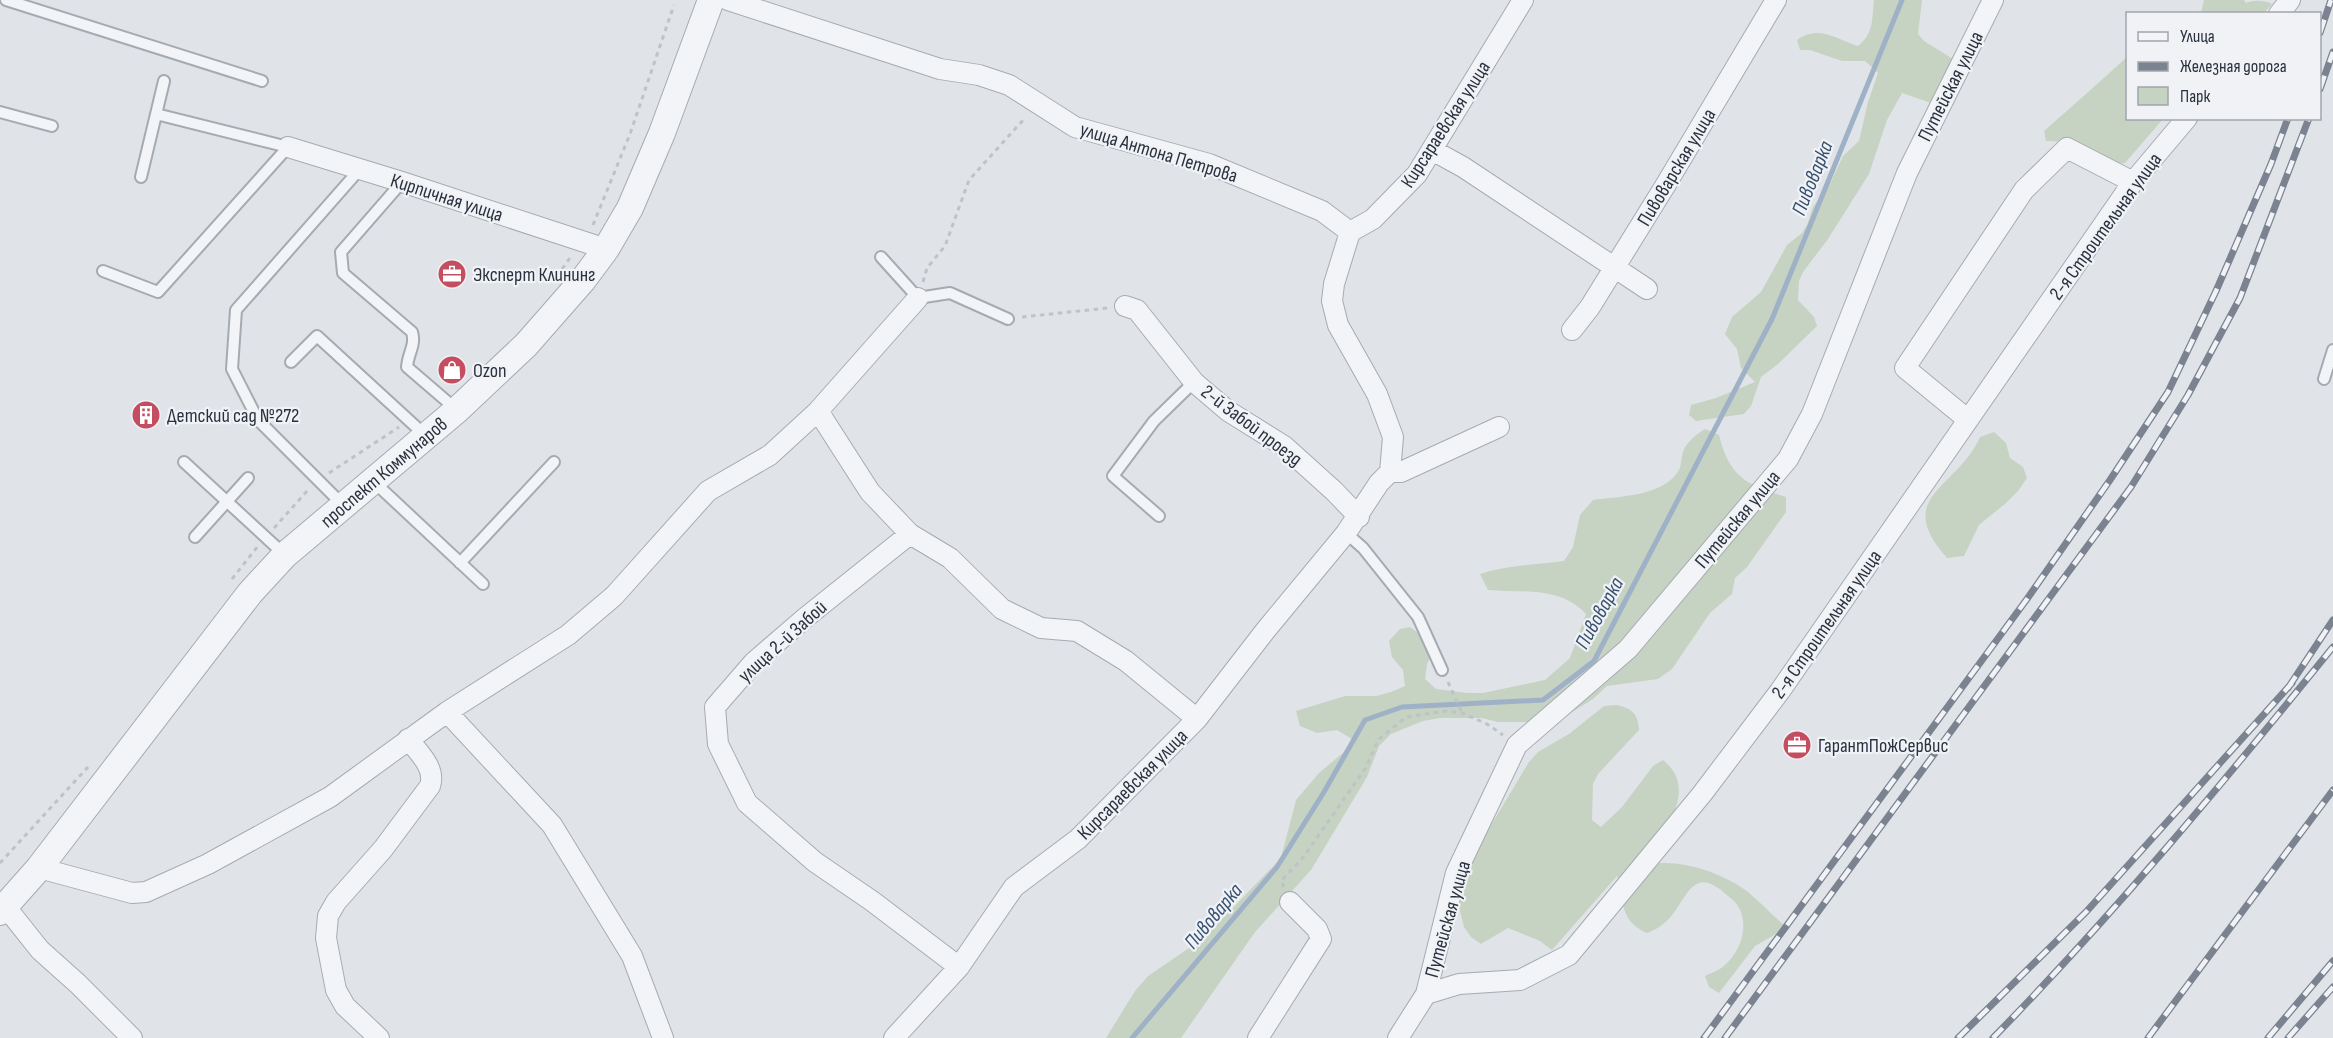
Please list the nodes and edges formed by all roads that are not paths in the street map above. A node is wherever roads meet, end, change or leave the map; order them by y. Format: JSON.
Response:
{"nodes":[{"id":1,"x":6,"y":0,"type":"edge"},
{"id":2,"x":711,"y":0,"type":"edge"},
{"id":3,"x":728,"y":0,"type":"edge"},
{"id":4,"x":1523,"y":0,"type":"edge"},
{"id":5,"x":1776,"y":0,"type":"edge"},
{"id":6,"x":1993,"y":0,"type":"edge"},
{"id":7,"x":2290,"y":0,"type":"edge"},
{"id":8,"x":2281,"y":12,"type":"edge"},
{"id":9,"x":164,"y":81,"type":"dead end"},
{"id":10,"x":262,"y":81,"type":"dead end"},
{"id":11,"x":0,"y":112,"type":"edge"},
{"id":12,"x":156,"y":114,"type":"junction"},
{"id":13,"x":2185,"y":120,"type":"edge"},
{"id":14,"x":52,"y":126,"type":"dead end"},
{"id":15,"x":288,"y":147,"type":"junction"},
{"id":16,"x":1431,"y":150,"type":"junction"},
{"id":17,"x":360,"y":170,"type":"junction"},
{"id":18,"x":141,"y":177,"type":"dead end"},
{"id":19,"x":402,"y":182,"type":"junction"},
{"id":20,"x":2133,"y":182,"type":"junction"},
{"id":21,"x":1350,"y":232,"type":"junction"},
{"id":22,"x":606,"y":249,"type":"junction"},
{"id":23,"x":881,"y":257,"type":"dead end"},
{"id":24,"x":1614,"y":269,"type":"junction"},
{"id":25,"x":103,"y":272,"type":"dead end"},
{"id":26,"x":1647,"y":289,"type":"dead end"},
{"id":27,"x":918,"y":298,"type":"junction"},
{"id":28,"x":1125,"y":306,"type":"road end"},
{"id":29,"x":1008,"y":319,"type":"road end"},
{"id":30,"x":1572,"y":330,"type":"dead end"},
{"id":31,"x":2333,"y":350,"type":"edge"},
{"id":32,"x":291,"y":362,"type":"dead end"},
{"id":33,"x":2324,"y":379,"type":"dead end"},
{"id":34,"x":1194,"y":382,"type":"junction"},
{"id":35,"x":457,"y":410,"type":"junction"},
{"id":36,"x":818,"y":411,"type":"junction"},
{"id":37,"x":1967,"y":419,"type":"junction"},
{"id":38,"x":1499,"y":427,"type":"dead end"},
{"id":39,"x":417,"y":429,"type":"junction"},
{"id":40,"x":184,"y":462,"type":"dead end"},
{"id":41,"x":554,"y":462,"type":"dead end"},
{"id":42,"x":1390,"y":472,"type":"junction"},
{"id":43,"x":248,"y":478,"type":"dead end"},
{"id":44,"x":373,"y":481,"type":"junction"},
{"id":45,"x":226,"y":502,"type":"junction"},
{"id":46,"x":343,"y":505,"type":"junction"},
{"id":47,"x":1159,"y":516,"type":"dead end"},
{"id":48,"x":1359,"y":517,"type":"junction"},
{"id":49,"x":910,"y":534,"type":"junction"},
{"id":50,"x":1346,"y":534,"type":"junction"},
{"id":51,"x":195,"y":537,"type":"dead end"},
{"id":52,"x":285,"y":555,"type":"junction"},
{"id":53,"x":460,"y":564,"type":"junction"},
{"id":54,"x":483,"y":584,"type":"dead end"},
{"id":55,"x":1442,"y":670,"type":"dead end"},
{"id":56,"x":447,"y":712,"type":"junction"},
{"id":57,"x":1197,"y":719,"type":"junction"},
{"id":58,"x":408,"y":739,"type":"junction"},
{"id":59,"x":39,"y":868,"type":"junction"},
{"id":60,"x":1290,"y":902,"type":"road end"},
{"id":61,"x":3,"y":909,"type":"edge"},
{"id":62,"x":959,"y":967,"type":"junction"},
{"id":63,"x":1426,"y":994,"type":"junction"},
{"id":64,"x":132,"y":1038,"type":"edge"},
{"id":65,"x":379,"y":1038,"type":"edge"},
{"id":66,"x":663,"y":1038,"type":"edge"},
{"id":67,"x":894,"y":1038,"type":"edge"},
{"id":68,"x":1258,"y":1038,"type":"edge"},
{"id":69,"x":1398,"y":1038,"type":"edge"}],
"edges":[{"from":1,"to":10,"type":"lane"},
{"from":2,"to":22,"type":"street","name":"проспект Коммунаров"},
{"from":3,"to":21,"type":"street","name":"улица Антона Петрова"},
{"from":4,"to":16,"type":"street","name":"Кирсараевская улица"},
{"from":5,"to":24,"type":"street","name":"Пивоварская улица"},
{"from":6,"to":63,"type":"street","name":"Путейская улица"},
{"from":7,"to":8,"type":"street"},
{"from":9,"to":12,"type":"lane"},
{"from":11,"to":14,"type":"lane"},
{"from":12,"to":15,"type":"lane"},
{"from":12,"to":18,"type":"lane"},
{"from":13,"to":20,"type":"street","name":"2-я Строительная улица"},
{"from":15,"to":17,"type":"street","name":"Кирпичная улица"},
{"from":15,"to":25,"type":"lane"},
{"from":16,"to":21,"type":"street","name":"Кирсараевская улица"},
{"from":16,"to":24,"type":"street"},
{"from":17,"to":19,"type":"street","name":"Кирпичная улица"},
{"from":17,"to":46,"type":"lane"},
{"from":19,"to":22,"type":"street","name":"Кирпичная улица"},
{"from":19,"to":35,"type":"lane"},
{"from":20,"to":37,"type":"street","name":"2-я Строительная улица"},
{"from":20,"to":37,"type":"street"},
{"from":21,"to":42,"type":"street"},
{"from":22,"to":35,"type":"street","name":"проспект Коммунаров"},
{"from":23,"to":27,"type":"lane"},
{"from":24,"to":26,"type":"street"},
{"from":24,"to":30,"type":"street","name":"Пивоварская улица"},
{"from":27,"to":29,"type":"lane"},
{"from":27,"to":36,"type":"street"},
{"from":28,"to":34,"type":"street","name":"2-й Забой проезд"},
{"from":31,"to":33,"type":"lane"},
{"from":32,"to":39,"type":"lane"},
{"from":34,"to":47,"type":"lane"},
{"from":34,"to":48,"type":"street","name":"2-й Забой проезд"},
{"from":35,"to":39,"type":"street","name":"проспект Коммунаров"},
{"from":36,"to":49,"type":"street"},
{"from":36,"to":56,"type":"street"},
{"from":37,"to":63,"type":"street","name":"2-я Строительная улица"},
{"from":38,"to":42,"type":"street"},
{"from":39,"to":44,"type":"street","name":"проспект Коммунаров"},
{"from":40,"to":45,"type":"lane"},
{"from":41,"to":53,"type":"lane"},
{"from":42,"to":48,"type":"street","name":"Кирсараевская улица"},
{"from":43,"to":45,"type":"lane"},
{"from":44,"to":46,"type":"street","name":"проспект Коммунаров"},
{"from":44,"to":53,"type":"lane"},
{"from":45,"to":51,"type":"lane"},
{"from":45,"to":52,"type":"lane"},
{"from":46,"to":52,"type":"street","name":"проспект Коммунаров"},
{"from":48,"to":50,"type":"street","name":"Кирсараевская улица"},
{"from":49,"to":57,"type":"street"},
{"from":49,"to":62,"type":"street","name":"улица 2-й Забой"},
{"from":50,"to":55,"type":"lane"},
{"from":50,"to":57,"type":"street","name":"Кирсараевская улица"},
{"from":52,"to":59,"type":"street","name":"проспект Коммунаров"},
{"from":53,"to":54,"type":"lane"},
{"from":56,"to":58,"type":"street"},
{"from":56,"to":66,"type":"street"},
{"from":57,"to":62,"type":"street","name":"Кирсараевская улица"},
{"from":58,"to":59,"type":"street"},
{"from":58,"to":65,"type":"street"},
{"from":59,"to":61,"type":"street","name":"проспект Коммунаров"},
{"from":60,"to":68,"type":"street"},
{"from":61,"to":64,"type":"street"},
{"from":62,"to":67,"type":"street","name":"Кирсараевская улица"},
{"from":63,"to":69,"type":"street"}]}
